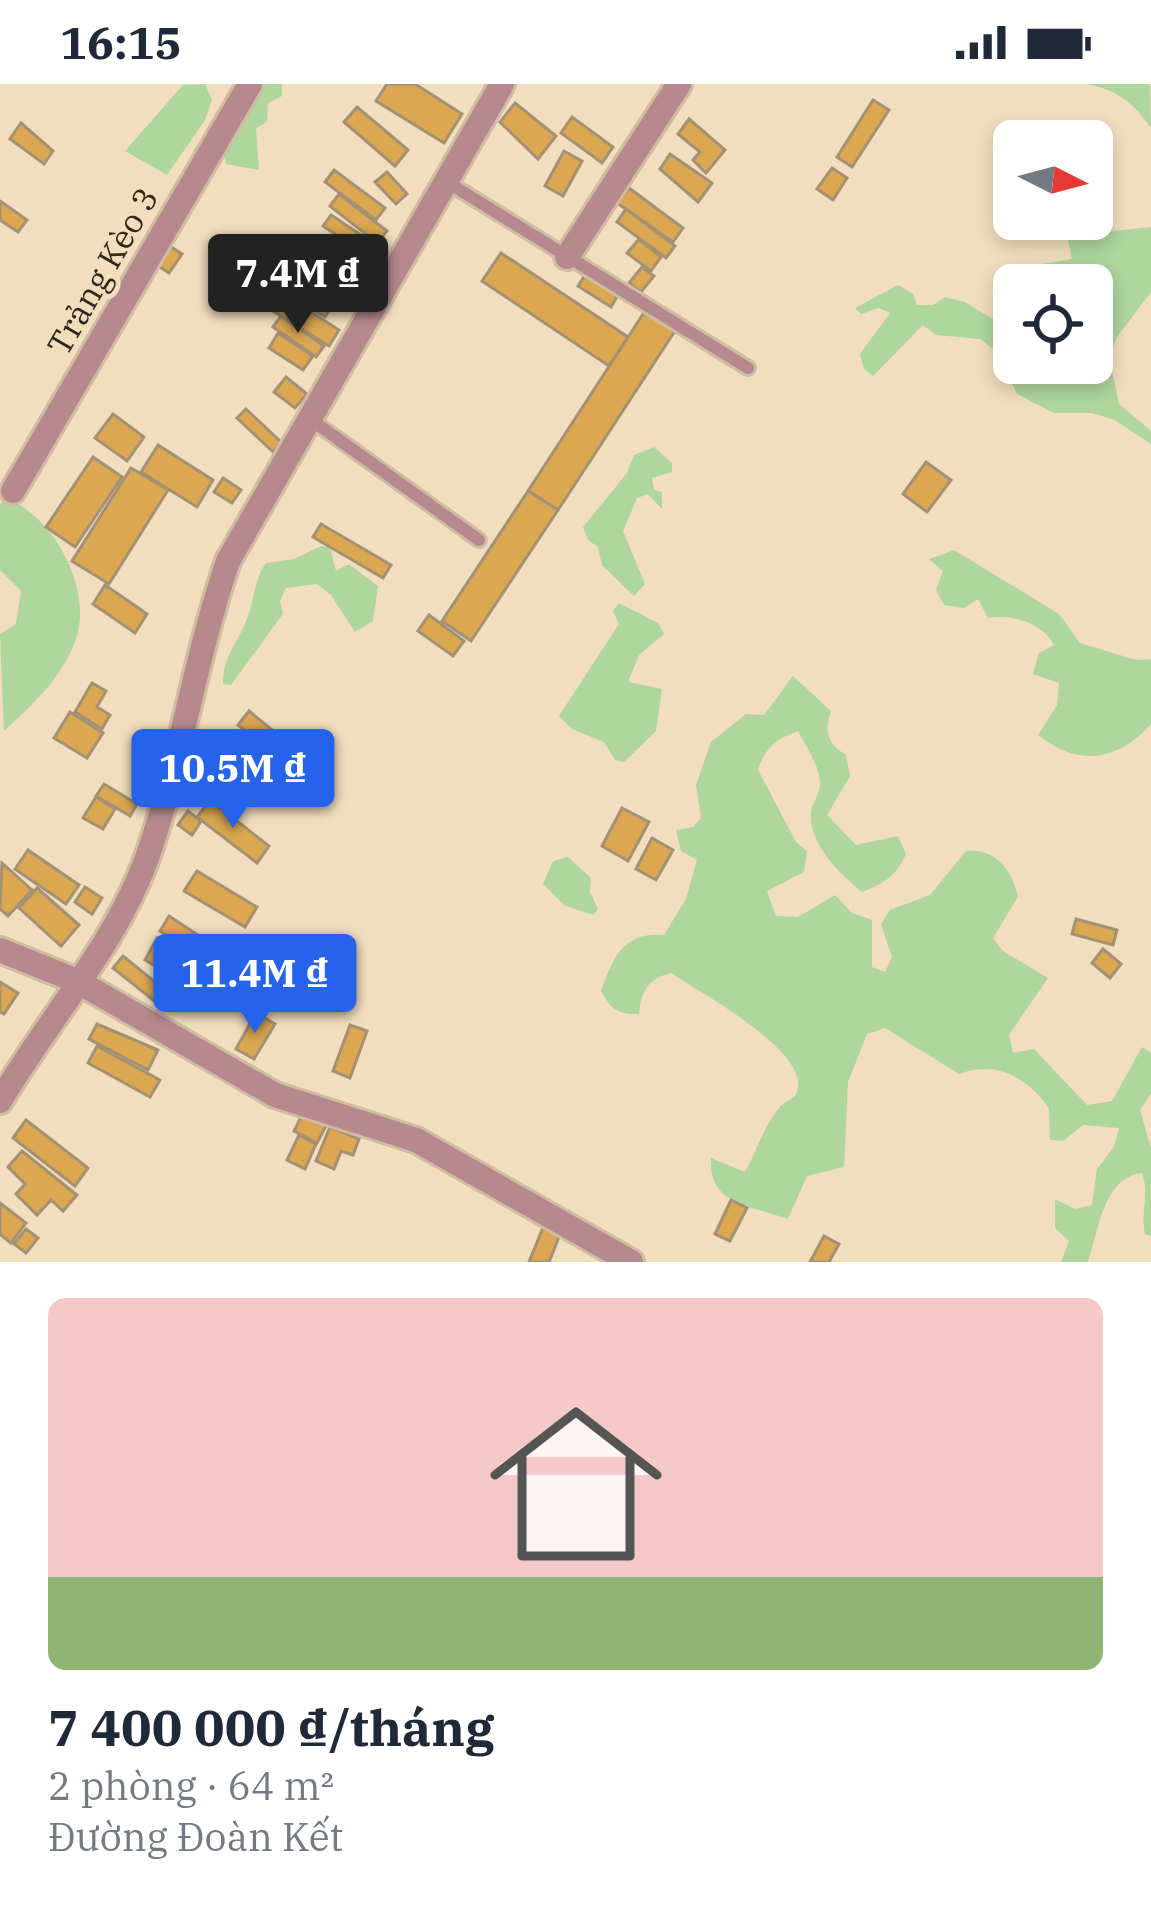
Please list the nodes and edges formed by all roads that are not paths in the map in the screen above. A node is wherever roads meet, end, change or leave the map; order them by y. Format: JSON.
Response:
{"nodes":[{"id":1,"x":250,"y":84,"type":"edge"},
{"id":2,"x":502,"y":84,"type":"edge"},
{"id":3,"x":679,"y":84,"type":"edge"},
{"id":4,"x":447,"y":182,"type":"junction"},
{"id":5,"x":566,"y":257,"type":"junction"},
{"id":6,"x":748,"y":368,"type":"dead end"},
{"id":7,"x":310,"y":418,"type":"junction"},
{"id":8,"x":13,"y":491,"type":"dead end"},
{"id":9,"x":479,"y":540,"type":"dead end"},
{"id":10,"x":0,"y":950,"type":"edge"},
{"id":11,"x":77,"y":981,"type":"junction"},
{"id":12,"x":0,"y":1101,"type":"edge"},
{"id":13,"x":631,"y":1262,"type":"edge"}],
"edges":[{"from":1,"to":8,"type":"street","name":"Trảng Kèo 3"},
{"from":2,"to":4,"type":"street"},
{"from":3,"to":5,"type":"street"},
{"from":4,"to":5,"type":"lane"},
{"from":4,"to":7,"type":"street"},
{"from":5,"to":6,"type":"lane"},
{"from":7,"to":9,"type":"lane"},
{"from":7,"to":11,"type":"street"},
{"from":10,"to":11,"type":"street"},
{"from":11,"to":12,"type":"street"},
{"from":11,"to":13,"type":"street"}]}
